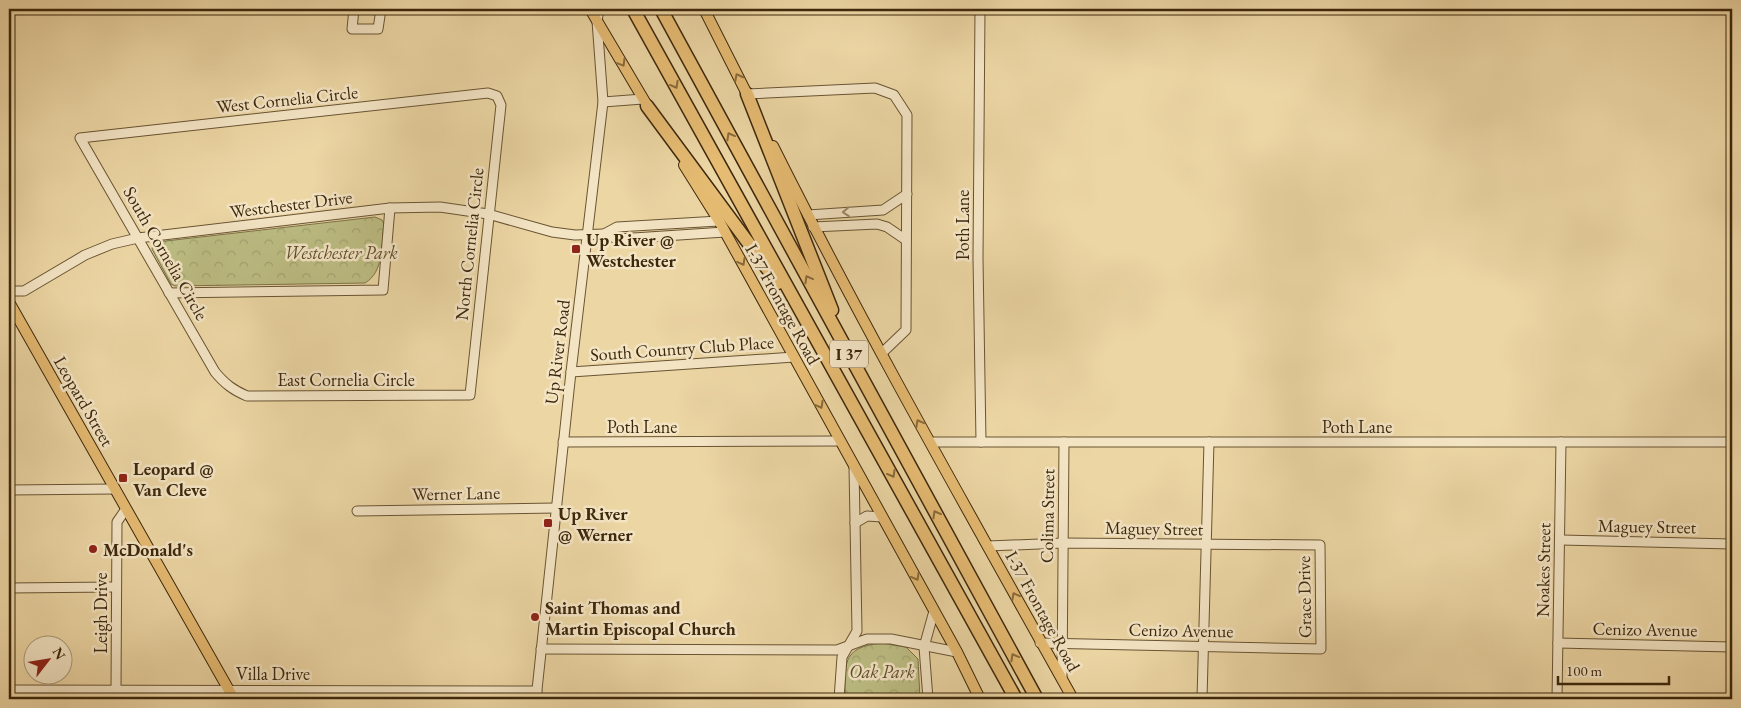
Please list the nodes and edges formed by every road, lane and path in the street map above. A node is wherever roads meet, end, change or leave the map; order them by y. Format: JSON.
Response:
{"nodes":[{"id":1,"x":354,"y":9,"type":"edge"},
{"id":2,"x":381,"y":9,"type":"edge"},
{"id":3,"x":590,"y":9,"type":"edge"},
{"id":4,"x":599,"y":9,"type":"edge"},
{"id":5,"x":661,"y":9,"type":"edge"},
{"id":6,"x":704,"y":9,"type":"edge"},
{"id":7,"x":980,"y":9,"type":"edge"},
{"id":8,"x":634,"y":10,"type":"edge"},
{"id":9,"x":597,"y":21,"type":"junction"},
{"id":10,"x":747,"y":94,"type":"junction"},
{"id":11,"x":497,"y":96,"type":"joint"},
{"id":12,"x":603,"y":102,"type":"junction"},
{"id":13,"x":645,"y":103,"type":"junction"},
{"id":14,"x":80,"y":138,"type":"joint"},
{"id":15,"x":907,"y":194,"type":"junction"},
{"id":16,"x":390,"y":208,"type":"junction"},
{"id":17,"x":866,"y":211,"type":"junction"},
{"id":18,"x":488,"y":214,"type":"junction"},
{"id":19,"x":808,"y":215,"type":"junction"},
{"id":20,"x":719,"y":221,"type":"junction"},
{"id":21,"x":867,"y":223,"type":"junction"},
{"id":22,"x":813,"y":227,"type":"junction"},
{"id":23,"x":725,"y":232,"type":"junction"},
{"id":24,"x":604,"y":234,"type":"junction"},
{"id":25,"x":588,"y":235,"type":"junction"},
{"id":26,"x":138,"y":238,"type":"junction"},
{"id":27,"x":906,"y":240,"type":"junction"},
{"id":28,"x":9,"y":291,"type":"edge"},
{"id":29,"x":169,"y":293,"type":"junction"},
{"id":30,"x":9,"y":302,"type":"edge"},
{"id":31,"x":808,"y":324,"type":"junction"},
{"id":32,"x":840,"y":337,"type":"junction"},
{"id":33,"x":882,"y":353,"type":"junction"},
{"id":34,"x":794,"y":357,"type":"junction"},
{"id":35,"x":571,"y":372,"type":"junction"},
{"id":36,"x":225,"y":384,"type":"joint"},
{"id":37,"x":470,"y":395,"type":"joint"},
{"id":38,"x":840,"y":441,"type":"junction"},
{"id":39,"x":563,"y":442,"type":"junction"},
{"id":40,"x":930,"y":442,"type":"junction"},
{"id":41,"x":981,"y":442,"type":"junction"},
{"id":42,"x":1064,"y":442,"type":"junction"},
{"id":43,"x":1209,"y":442,"type":"junction"},
{"id":44,"x":1561,"y":442,"type":"junction"},
{"id":45,"x":1732,"y":442,"type":"edge"},
{"id":46,"x":854,"y":467,"type":"junction"},
{"id":47,"x":115,"y":489,"type":"junction"},
{"id":48,"x":9,"y":490,"type":"edge"},
{"id":49,"x":556,"y":508,"type":"junction"},
{"id":50,"x":126,"y":509,"type":"junction"},
{"id":51,"x":357,"y":511,"type":"dead end"},
{"id":52,"x":882,"y":517,"type":"junction"},
{"id":53,"x":855,"y":523,"type":"junction"},
{"id":54,"x":1561,"y":540,"type":"junction"},
{"id":55,"x":1063,"y":543,"type":"junction"},
{"id":56,"x":1732,"y":544,"type":"edge"},
{"id":57,"x":1205,"y":545,"type":"junction"},
{"id":58,"x":1320,"y":545,"type":"joint"},
{"id":59,"x":988,"y":546,"type":"junction"},
{"id":60,"x":115,"y":587,"type":"junction"},
{"id":61,"x":9,"y":588,"type":"edge"},
{"id":62,"x":934,"y":611,"type":"junction"},
{"id":63,"x":969,"y":612,"type":"junction"},
{"id":64,"x":1040,"y":643,"type":"junction"},
{"id":65,"x":1558,"y":644,"type":"junction"},
{"id":66,"x":849,"y":645,"type":"junction"},
{"id":67,"x":1063,"y":645,"type":"junction"},
{"id":68,"x":924,"y":647,"type":"junction"},
{"id":69,"x":1202,"y":647,"type":"junction"},
{"id":70,"x":1732,"y":647,"type":"edge"},
{"id":71,"x":541,"y":649,"type":"junction"},
{"id":72,"x":1321,"y":649,"type":"joint"},
{"id":73,"x":957,"y":652,"type":"junction"},
{"id":74,"x":1062,"y":680,"type":"junction"},
{"id":75,"x":113,"y":689,"type":"junction"},
{"id":76,"x":229,"y":689,"type":"junction"},
{"id":77,"x":9,"y":690,"type":"edge"},
{"id":78,"x":536,"y":695,"type":"edge"},
{"id":79,"x":108,"y":699,"type":"edge"},
{"id":80,"x":234,"y":699,"type":"edge"},
{"id":81,"x":839,"y":699,"type":"edge"},
{"id":82,"x":928,"y":699,"type":"edge"},
{"id":83,"x":980,"y":699,"type":"edge"},
{"id":84,"x":1006,"y":699,"type":"edge"},
{"id":85,"x":1016,"y":699,"type":"edge"},
{"id":86,"x":1039,"y":699,"type":"edge"},
{"id":87,"x":1073,"y":699,"type":"edge"},
{"id":88,"x":1202,"y":699,"type":"edge"},
{"id":89,"x":1557,"y":699,"type":"edge"}],
"edges":[{"from":1,"to":2,"type":"street"},
{"from":3,"to":9,"type":"main road","name":"I-37 Frontage Road"},
{"from":4,"to":9,"type":"street","name":"Up River Road"},
{"from":32,"to":5,"type":"highway","number":"I 37","one_way":true},
{"from":10,"to":6,"type":"main road","name":"I-37 Frontage Road","one_way":true},
{"from":7,"to":41,"type":"street","name":"Poth Lane"},
{"from":8,"to":31,"type":"highway","number":"I 37","one_way":true},
{"from":9,"to":12,"type":"street","name":"Up River Road"},
{"from":9,"to":13,"type":"main road","name":"I-37 Frontage Road","one_way":true},
{"from":10,"to":15,"type":"street"},
{"from":10,"to":19,"type":"main road","name":"I-37 Frontage Road"},
{"from":10,"to":32,"type":"highway"},
{"from":11,"to":14,"type":"street","name":"West Cornelia Circle"},
{"from":11,"to":18,"type":"street","name":"North Cornelia Circle"},
{"from":12,"to":13,"type":"street"},
{"from":12,"to":25,"type":"street","name":"Up River Road"},
{"from":13,"to":20,"type":"main road","name":"I-37 Frontage Road"},
{"from":13,"to":31,"type":"highway"},
{"from":14,"to":26,"type":"street","name":"South Cornelia Circle"},
{"from":15,"to":17,"type":"street"},
{"from":15,"to":27,"type":"street"},
{"from":16,"to":18,"type":"street","name":"Westchester Drive"},
{"from":16,"to":26,"type":"street","name":"Westchester Drive"},
{"from":16,"to":29,"type":"street"},
{"from":17,"to":19,"type":"street","one_way":true},
{"from":17,"to":21,"type":"street"},
{"from":18,"to":25,"type":"street","name":"Westchester Drive"},
{"from":18,"to":37,"type":"street","name":"North Cornelia Circle"},
{"from":19,"to":22,"type":"main road","name":"I-37 Frontage Road"},
{"from":20,"to":23,"type":"main road","name":"I-37 Frontage Road"},
{"from":20,"to":24,"type":"street"},
{"from":21,"to":22,"type":"street"},
{"from":21,"to":27,"type":"street"},
{"from":22,"to":33,"type":"main road","name":"I-37 Frontage Road"},
{"from":23,"to":24,"type":"street"},
{"from":23,"to":34,"type":"main road","name":"I-37 Frontage Road","one_way":true},
{"from":24,"to":25,"type":"street","name":"Westchester Drive"},
{"from":25,"to":35,"type":"street","name":"Up River Road"},
{"from":26,"to":28,"type":"street","name":"Westchester Drive"},
{"from":26,"to":29,"type":"street","name":"South Cornelia Circle"},
{"from":27,"to":33,"type":"street"},
{"from":29,"to":36,"type":"street","name":"South Cornelia Circle"},
{"from":30,"to":47,"type":"main road","name":"Leopard Street"},
{"from":31,"to":63,"type":"highway","number":"I 37","one_way":true},
{"from":86,"to":32,"type":"highway","number":"I 37","one_way":true},
{"from":40,"to":33,"type":"main road","name":"I-37 Frontage Road","one_way":true},
{"from":34,"to":35,"type":"street","name":"South Country Club Place"},
{"from":34,"to":38,"type":"main road","name":"I-37 Frontage Road","one_way":true},
{"from":35,"to":39,"type":"street","name":"Up River Road"},
{"from":36,"to":37,"type":"street","name":"East Cornelia Circle"},
{"from":38,"to":39,"type":"street","name":"Poth Lane"},
{"from":38,"to":46,"type":"main road","name":"I-37 Frontage Road"},
{"from":39,"to":49,"type":"street","name":"Up River Road"},
{"from":40,"to":41,"type":"street","name":"Poth Lane"},
{"from":40,"to":59,"type":"main road","name":"I-37 Frontage Road"},
{"from":41,"to":42,"type":"street","name":"Poth Lane"},
{"from":42,"to":43,"type":"street","name":"Poth Lane"},
{"from":42,"to":55,"type":"street","name":"Colima Street"},
{"from":43,"to":44,"type":"street","name":"Poth Lane"},
{"from":43,"to":57,"type":"street"},
{"from":44,"to":45,"type":"street","name":"Poth Lane"},
{"from":44,"to":54,"type":"street","name":"Noakes Street"},
{"from":46,"to":52,"type":"main road","name":"I-37 Frontage Road"},
{"from":46,"to":53,"type":"street"},
{"from":47,"to":48,"type":"street"},
{"from":47,"to":50,"type":"main road","name":"Leopard Street"},
{"from":49,"to":51,"type":"street","name":"Werner Lane"},
{"from":49,"to":71,"type":"street","name":"Up River Road"},
{"from":50,"to":60,"type":"street","name":"Leigh Drive"},
{"from":50,"to":76,"type":"main road","name":"Leopard Street"},
{"from":52,"to":53,"type":"street"},
{"from":52,"to":62,"type":"main road","name":"I-37 Frontage Road","one_way":true},
{"from":53,"to":66,"type":"street"},
{"from":54,"to":56,"type":"street","name":"Maguey Street"},
{"from":54,"to":65,"type":"street","name":"Noakes Street"},
{"from":55,"to":57,"type":"street","name":"Maguey Street"},
{"from":55,"to":59,"type":"street","name":"Maguey Street"},
{"from":55,"to":67,"type":"street","name":"Colima Street"},
{"from":57,"to":58,"type":"street","name":"Maguey Street"},
{"from":57,"to":69,"type":"street"},
{"from":58,"to":72,"type":"street","name":"Grace Drive"},
{"from":64,"to":59,"type":"main road","name":"I-37 Frontage Road","one_way":true},
{"from":60,"to":61,"type":"street"},
{"from":60,"to":75,"type":"street","name":"Leigh Drive"},
{"from":62,"to":68,"type":"street"},
{"from":62,"to":73,"type":"main road","name":"I-37 Frontage Road"},
{"from":63,"to":84,"type":"highway"},
{"from":63,"to":85,"type":"highway","number":"I 37"},
{"from":64,"to":67,"type":"street","name":"Cenizo Avenue"},
{"from":64,"to":74,"type":"main road","name":"I-37 Frontage Road"},
{"from":65,"to":70,"type":"street","name":"Cenizo Avenue"},
{"from":65,"to":89,"type":"street","name":"Noakes Street"},
{"from":66,"to":68,"type":"street"},
{"from":66,"to":71,"type":"street"},
{"from":66,"to":81,"type":"street"},
{"from":67,"to":69,"type":"street","name":"Cenizo Avenue"},
{"from":67,"to":74,"type":"street","name":"Colima Street"},
{"from":68,"to":73,"type":"street"},
{"from":68,"to":82,"type":"street"},
{"from":69,"to":72,"type":"street","name":"Cenizo Avenue"},
{"from":69,"to":88,"type":"street"},
{"from":71,"to":78,"type":"street","name":"Up River Road"},
{"from":73,"to":83,"type":"main road","name":"I-37 Frontage Road"},
{"from":74,"to":87,"type":"main road","name":"I-37 Frontage Road"},
{"from":75,"to":76,"type":"street","name":"Villa Drive"},
{"from":75,"to":77,"type":"street","name":"Villa Drive"},
{"from":75,"to":79,"type":"street","name":"Leigh Drive"},
{"from":76,"to":78,"type":"street","name":"Villa Drive"},
{"from":76,"to":80,"type":"main road","name":"Leopard Street"}]}
